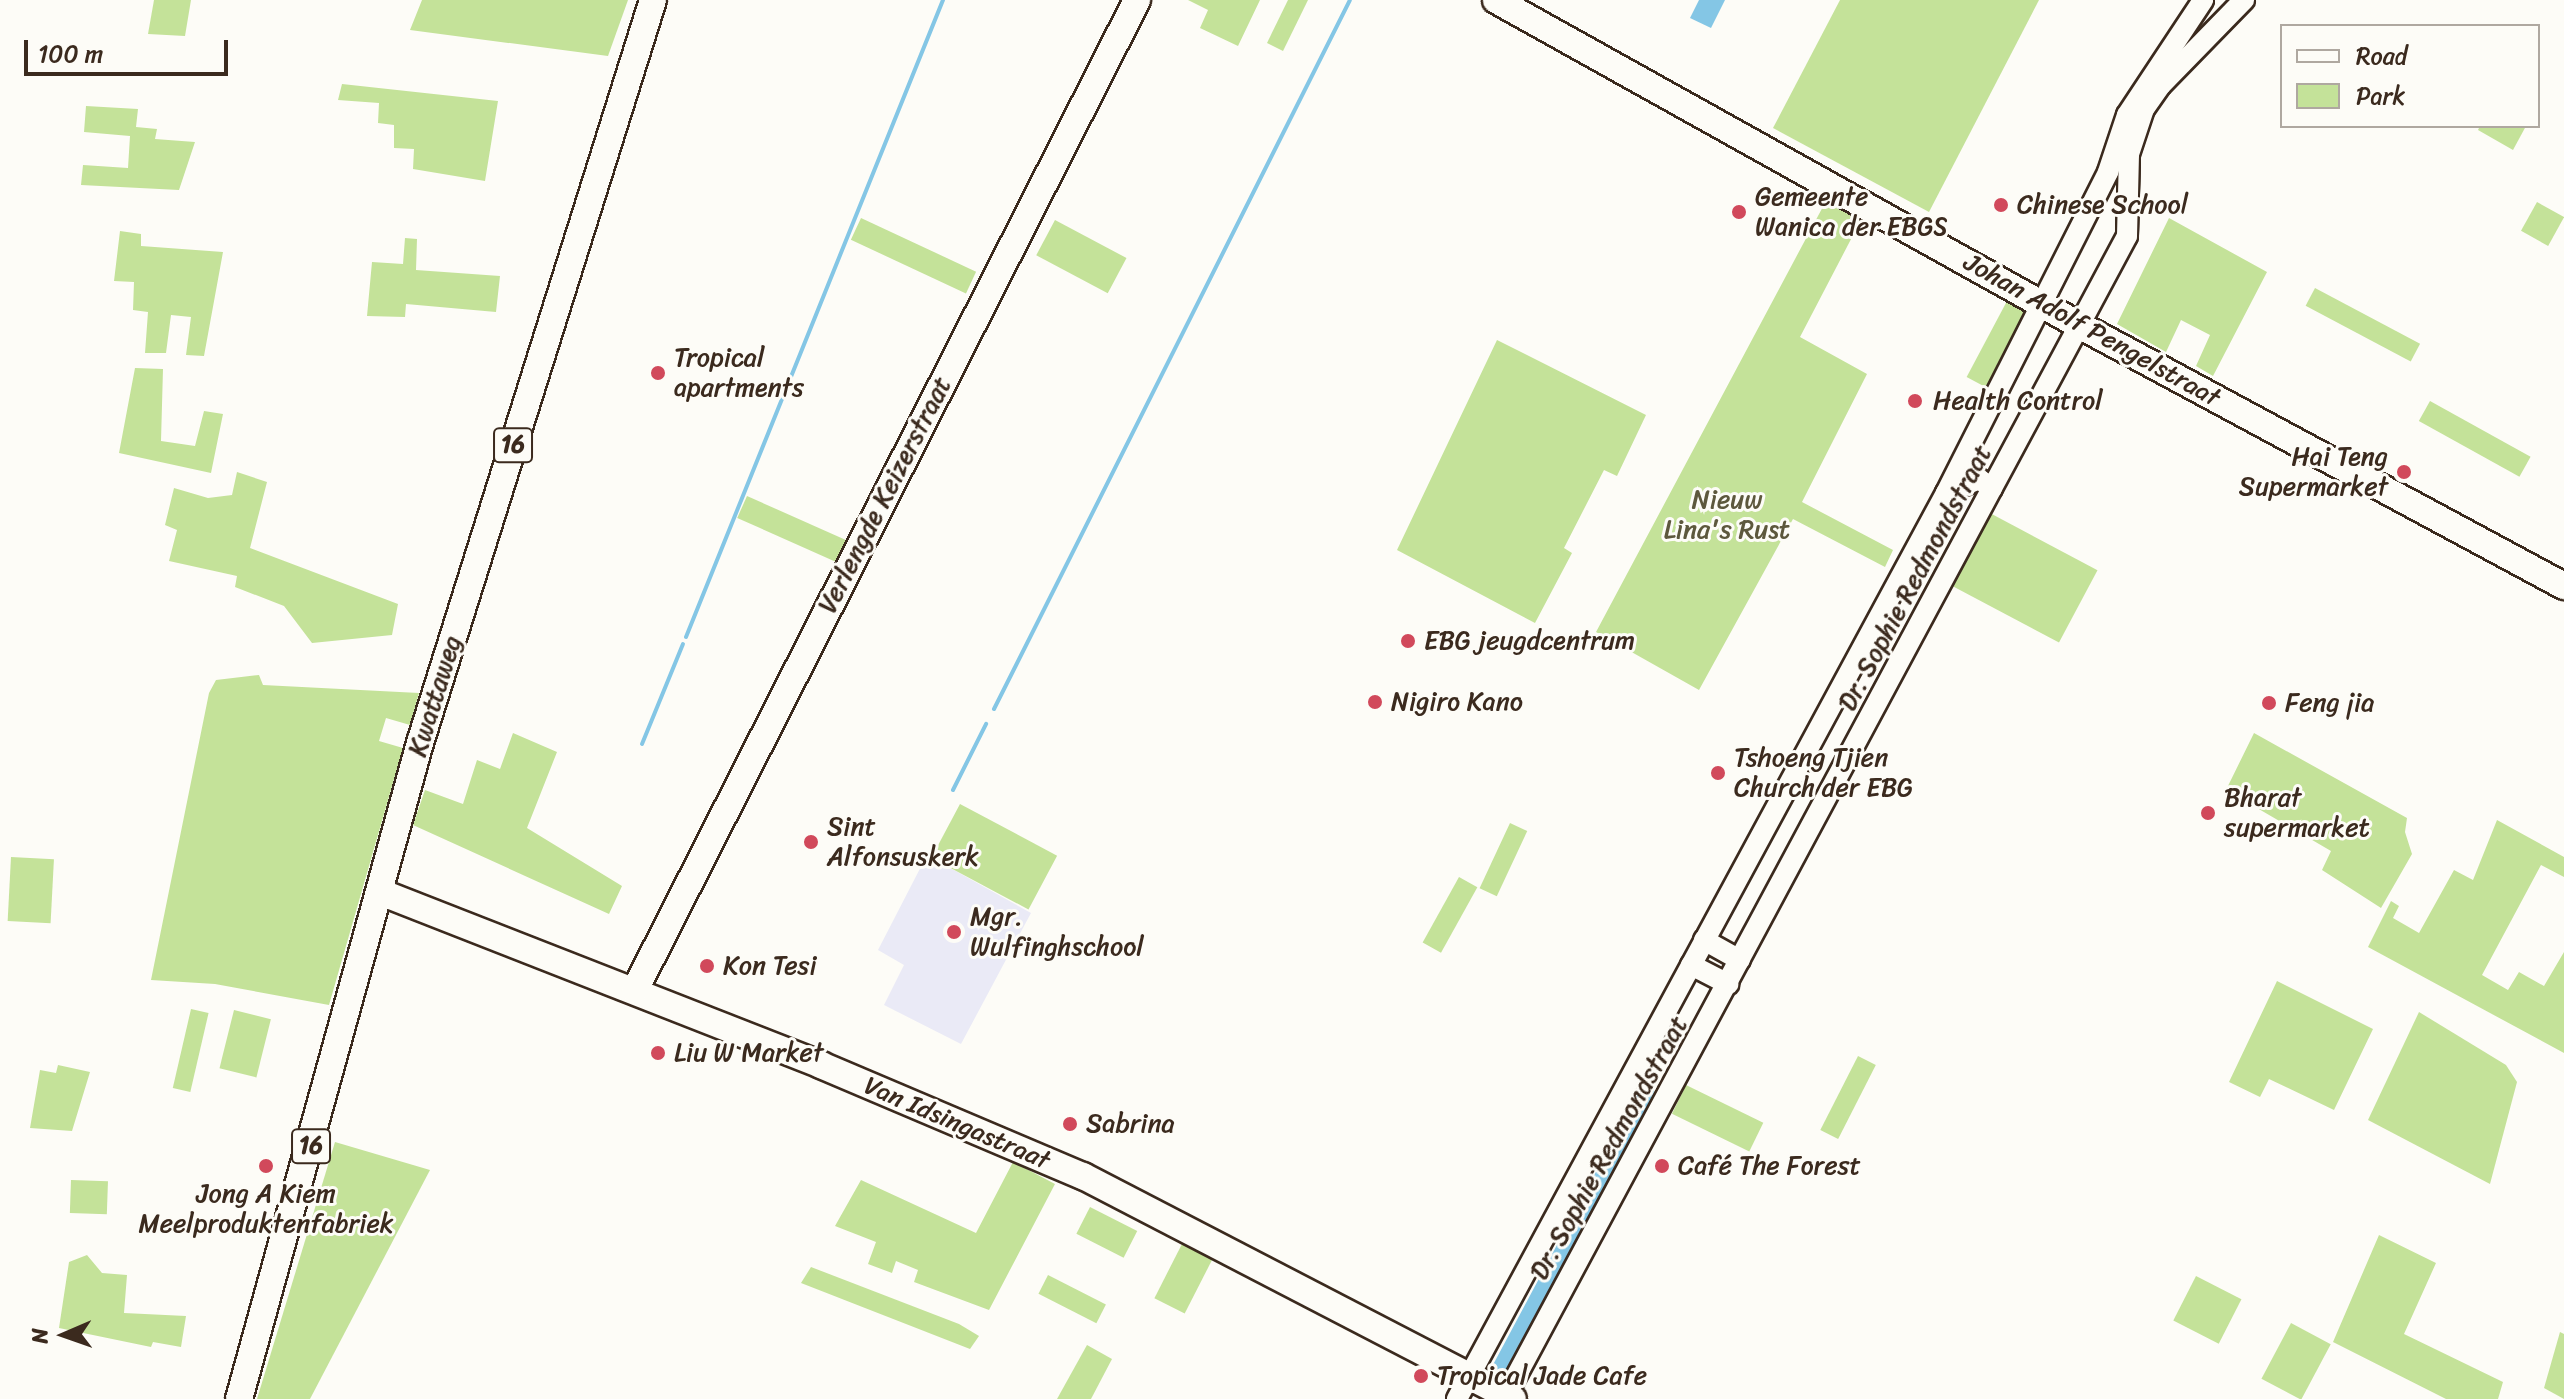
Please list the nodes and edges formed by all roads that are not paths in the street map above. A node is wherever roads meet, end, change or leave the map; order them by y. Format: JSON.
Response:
{"nodes":[{"id":1,"x":653,"y":0,"type":"edge"},
{"id":2,"x":1137,"y":0,"type":"edge"},
{"id":3,"x":1496,"y":0,"type":"edge"},
{"id":4,"x":2203,"y":0,"type":"edge"},
{"id":5,"x":2244,"y":0,"type":"edge"},
{"id":6,"x":2176,"y":59,"type":"junction"},
{"id":7,"x":2042,"y":303,"type":"junction"},
{"id":8,"x":2079,"y":325,"type":"junction"},
{"id":9,"x":1992,"y":488,"type":"junction"},
{"id":10,"x":1946,"y":493,"type":"junction"},
{"id":11,"x":2564,"y":586,"type":"edge"},
{"id":12,"x":380,"y":892,"type":"junction"},
{"id":13,"x":430,"y":910,"type":"junction"},
{"id":14,"x":1704,"y":940,"type":"junction"},
{"id":15,"x":362,"y":956,"type":"junction"},
{"id":16,"x":1740,"y":960,"type":"junction"},
{"id":17,"x":1691,"y":965,"type":"junction"},
{"id":18,"x":1728,"y":984,"type":"junction"},
{"id":19,"x":635,"y":990,"type":"junction"},
{"id":20,"x":1463,"y":1388,"type":"edge"},
{"id":21,"x":1507,"y":1398,"type":"edge"},
{"id":22,"x":239,"y":1399,"type":"edge"}],
"edges":[{"from":1,"to":12,"type":"main road","name":"Kwattaweg","number":"16"},
{"from":2,"to":19,"type":"main road","name":"Verlengde Keizerstraat"},
{"from":3,"to":7,"type":"main road","name":"Johan Adolf Pengelstraat"},
{"from":4,"to":6,"type":"street","name":"Dr. Sophie Redmondstraat"},
{"from":5,"to":6,"type":"street","name":"Dr. Sophie Redmondstraat"},
{"from":6,"to":7,"type":"street","name":"Dr. Sophie Redmondstraat"},
{"from":6,"to":8,"type":"street","name":"Dr. Sophie Redmondstraat"},
{"from":7,"to":8,"type":"main road","name":"Johan Adolf Pengelstraat"},
{"from":7,"to":10,"type":"street","name":"Dr. Sophie Redmondstraat"},
{"from":8,"to":9,"type":"street","name":"Dr. Sophie Redmondstraat"},
{"from":8,"to":11,"type":"main road","name":"Johan Adolf Pengelstraat"},
{"from":9,"to":10,"type":"street"},
{"from":9,"to":16,"type":"street","name":"Dr. Sophie Redmondstraat"},
{"from":10,"to":14,"type":"street","name":"Dr. Sophie Redmondstraat"},
{"from":12,"to":13,"type":"main road","name":"Van Idsingastraat"},
{"from":12,"to":15,"type":"main road","name":"Kwattaweg","number":"16"},
{"from":13,"to":15,"type":"main road"},
{"from":13,"to":19,"type":"main road","name":"Van Idsingastraat"},
{"from":14,"to":16,"type":"street"},
{"from":14,"to":17,"type":"street","name":"Dr. Sophie Redmondstraat"},
{"from":15,"to":22,"type":"main road","name":"Kwattaweg","number":"16"},
{"from":16,"to":18,"type":"street","name":"Dr. Sophie Redmondstraat"},
{"from":17,"to":18,"type":"street"},
{"from":17,"to":20,"type":"street","name":"Dr. Sophie Redmondstraat"},
{"from":18,"to":21,"type":"street","name":"Dr. Sophie Redmondstraat"},
{"from":19,"to":20,"type":"main road","name":"Van Idsingastraat"},
{"from":20,"to":21,"type":"main road","name":"Van Idsingastraat"}]}
